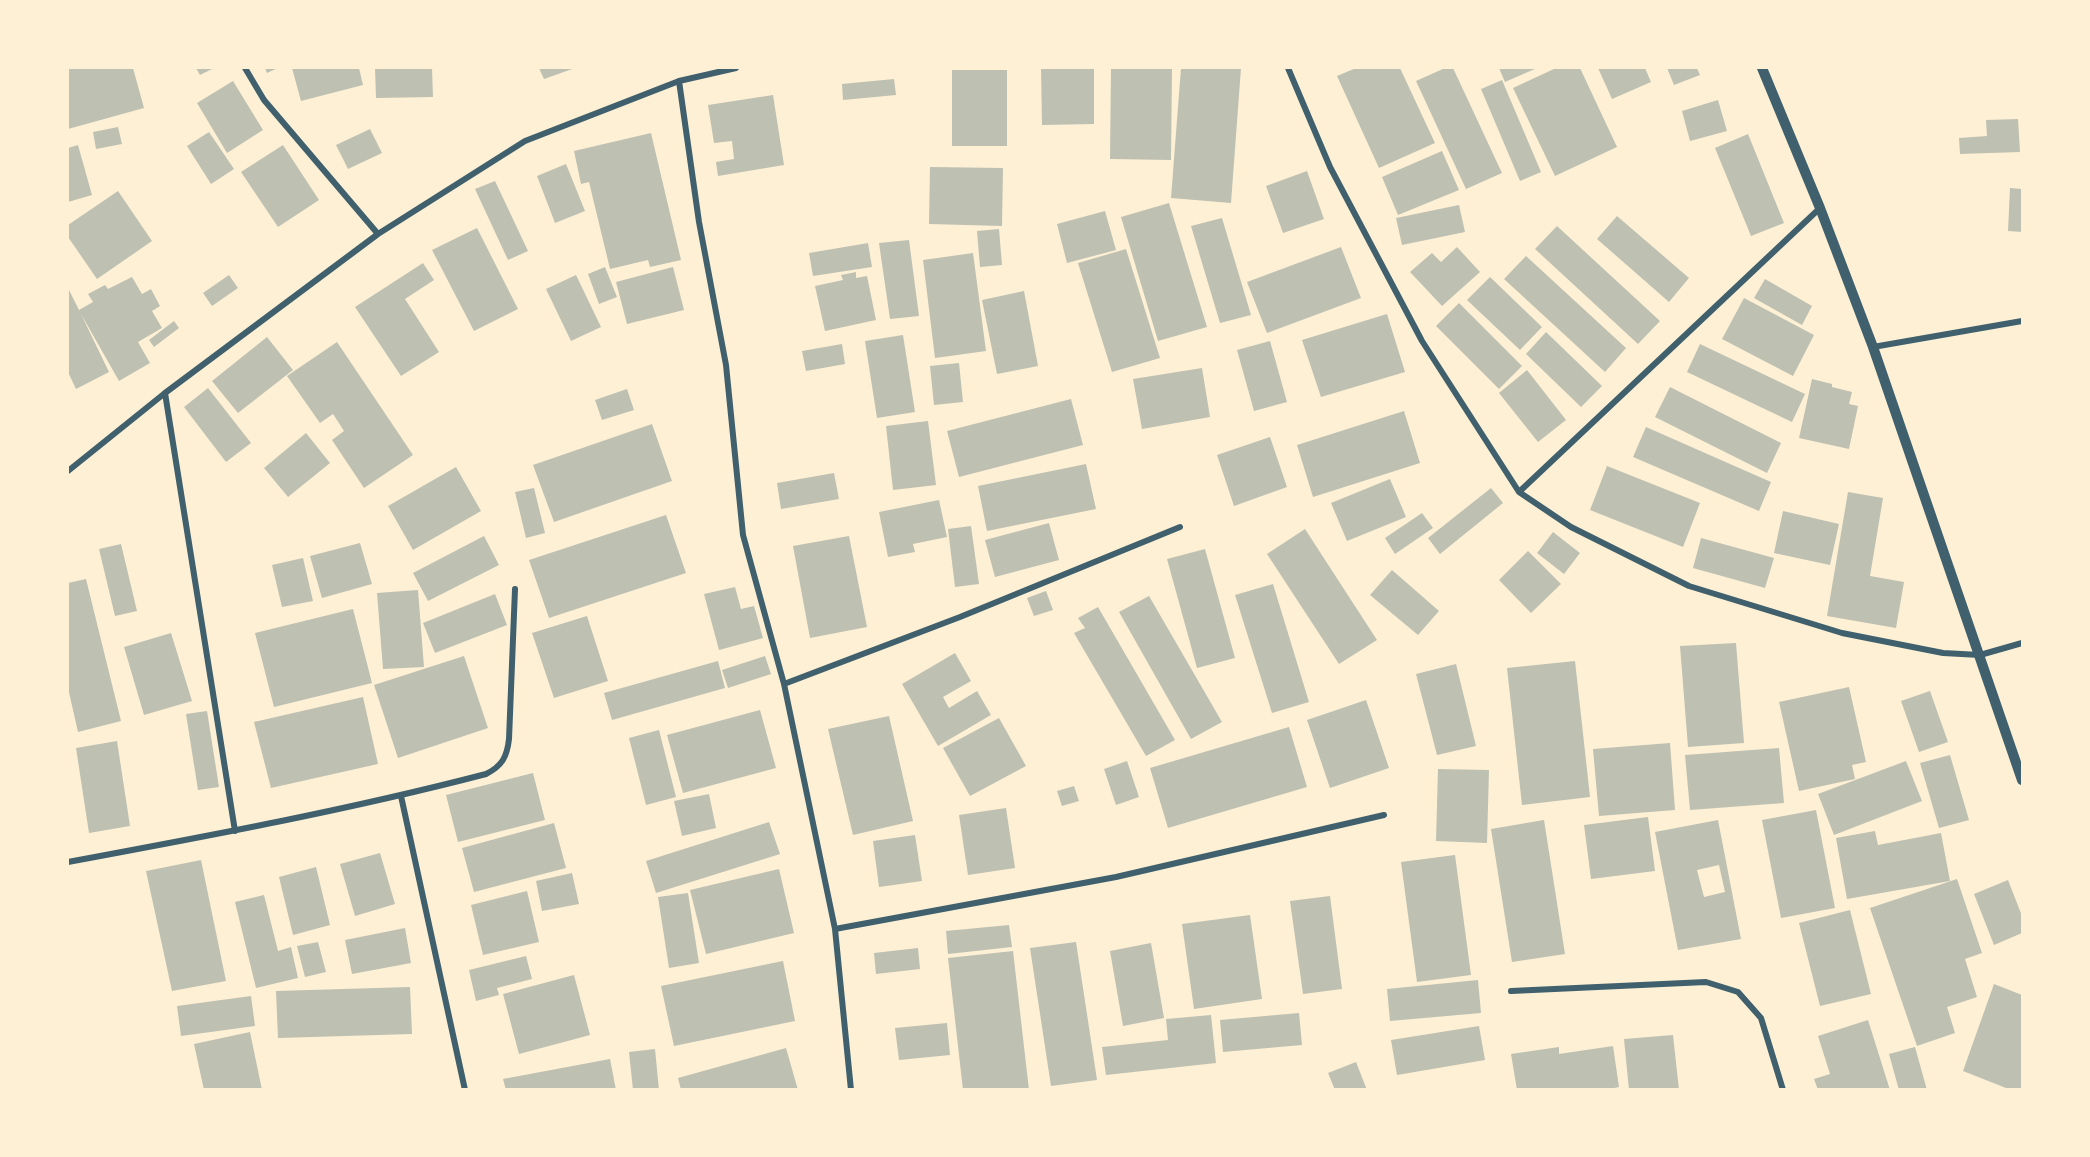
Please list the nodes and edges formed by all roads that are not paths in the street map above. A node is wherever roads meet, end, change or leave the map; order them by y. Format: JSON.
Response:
{"nodes":[{"id":1,"x":245,"y":68,"type":"edge"},
{"id":2,"x":736,"y":68,"type":"edge"},
{"id":3,"x":1288,"y":68,"type":"edge"},
{"id":4,"x":1762,"y":68,"type":"edge"},
{"id":5,"x":679,"y":81,"type":"junction"},
{"id":6,"x":1820,"y":208,"type":"junction"},
{"id":7,"x":378,"y":234,"type":"junction"},
{"id":8,"x":2022,"y":321,"type":"edge"},
{"id":9,"x":1873,"y":347,"type":"junction"},
{"id":10,"x":165,"y":393,"type":"junction"},
{"id":11,"x":68,"y":471,"type":"edge"},
{"id":12,"x":1519,"y":492,"type":"junction"},
{"id":13,"x":1180,"y":527,"type":"dead end"},
{"id":14,"x":515,"y":589,"type":"dead end"},
{"id":15,"x":2022,"y":643,"type":"edge"},
{"id":16,"x":1980,"y":655,"type":"junction"},
{"id":17,"x":784,"y":684,"type":"junction"},
{"id":18,"x":2022,"y":780,"type":"edge"},
{"id":19,"x":401,"y":796,"type":"junction"},
{"id":20,"x":1384,"y":815,"type":"dead end"},
{"id":21,"x":235,"y":831,"type":"junction"},
{"id":22,"x":68,"y":862,"type":"edge"},
{"id":23,"x":835,"y":929,"type":"junction"},
{"id":24,"x":1511,"y":991,"type":"dead end"},
{"id":25,"x":465,"y":1089,"type":"edge"},
{"id":26,"x":851,"y":1089,"type":"edge"},
{"id":27,"x":1783,"y":1089,"type":"edge"}],
"edges":[{"from":1,"to":7,"type":"street"},
{"from":2,"to":5,"type":"street"},
{"from":3,"to":12,"type":"street"},
{"from":4,"to":6,"type":"street"},
{"from":5,"to":7,"type":"street"},
{"from":5,"to":17,"type":"street"},
{"from":6,"to":9,"type":"street"},
{"from":6,"to":12,"type":"street"},
{"from":7,"to":10,"type":"street"},
{"from":8,"to":9,"type":"street"},
{"from":9,"to":16,"type":"street"},
{"from":10,"to":11,"type":"street"},
{"from":10,"to":21,"type":"street"},
{"from":12,"to":16,"type":"street"},
{"from":13,"to":17,"type":"street"},
{"from":14,"to":19,"type":"street"},
{"from":15,"to":16,"type":"street"},
{"from":16,"to":18,"type":"street"},
{"from":17,"to":23,"type":"street"},
{"from":19,"to":21,"type":"street"},
{"from":19,"to":25,"type":"street"},
{"from":20,"to":23,"type":"street"},
{"from":21,"to":22,"type":"street"},
{"from":23,"to":26,"type":"street"},
{"from":24,"to":27,"type":"street"}]}
